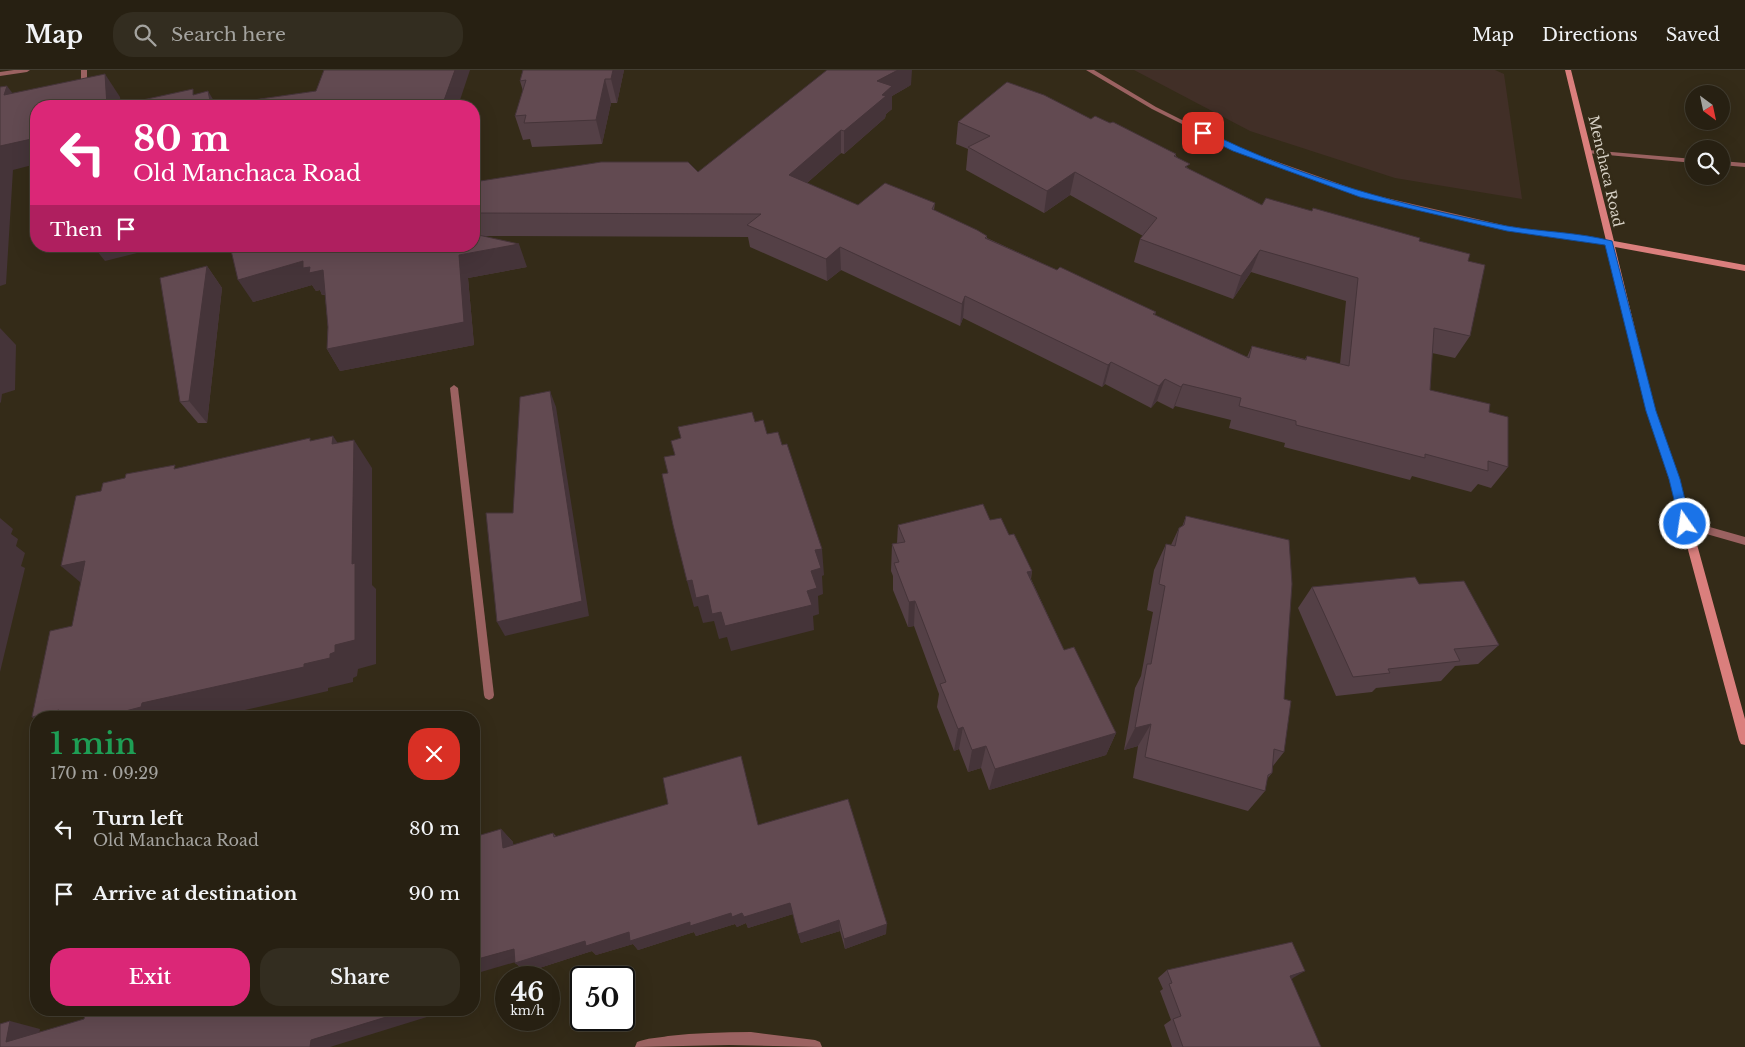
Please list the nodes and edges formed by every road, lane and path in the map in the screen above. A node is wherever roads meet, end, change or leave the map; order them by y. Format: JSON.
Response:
{"nodes":[{"id":1,"x":27,"y":70,"type":"edge"},
{"id":2,"x":84,"y":70,"type":"edge"},
{"id":3,"x":1089,"y":70,"type":"edge"},
{"id":4,"x":1568,"y":70,"type":"edge"},
{"id":5,"x":0,"y":74,"type":"edge"},
{"id":6,"x":84,"y":89,"type":"edge"},
{"id":7,"x":1588,"y":152,"type":"junction"},
{"id":8,"x":1685,"y":160,"type":"edge"},
{"id":9,"x":1730,"y":164,"type":"edge"},
{"id":10,"x":1745,"y":165,"type":"edge"},
{"id":11,"x":1609,"y":243,"type":"junction"},
{"id":12,"x":1745,"y":268,"type":"edge"},
{"id":13,"x":454,"y":388,"type":"dead end"},
{"id":14,"x":1685,"y":524,"type":"junction"},
{"id":15,"x":1745,"y":541,"type":"edge"},
{"id":16,"x":489,"y":695,"type":"dead end"},
{"id":17,"x":1745,"y":740,"type":"edge"},
{"id":18,"x":642,"y":1047,"type":"edge"},
{"id":19,"x":815,"y":1047,"type":"edge"}],
"edges":[{"from":1,"to":5,"type":"street"},
{"from":2,"to":6,"type":"street"},
{"from":3,"to":11,"type":"street"},
{"from":4,"to":7,"type":"main road","name":"Menchaca Road"},
{"from":7,"to":8,"type":"street"},
{"from":7,"to":11,"type":"main road","name":"Menchaca Road"},
{"from":9,"to":10,"type":"street"},
{"from":11,"to":12,"type":"main road"},
{"from":11,"to":14,"type":"main road","name":"Menchaca Road"},
{"from":13,"to":16,"type":"street"},
{"from":14,"to":15,"type":"street"},
{"from":14,"to":17,"type":"main road","name":"Menchaca Road"},
{"from":18,"to":19,"type":"street"}]}
